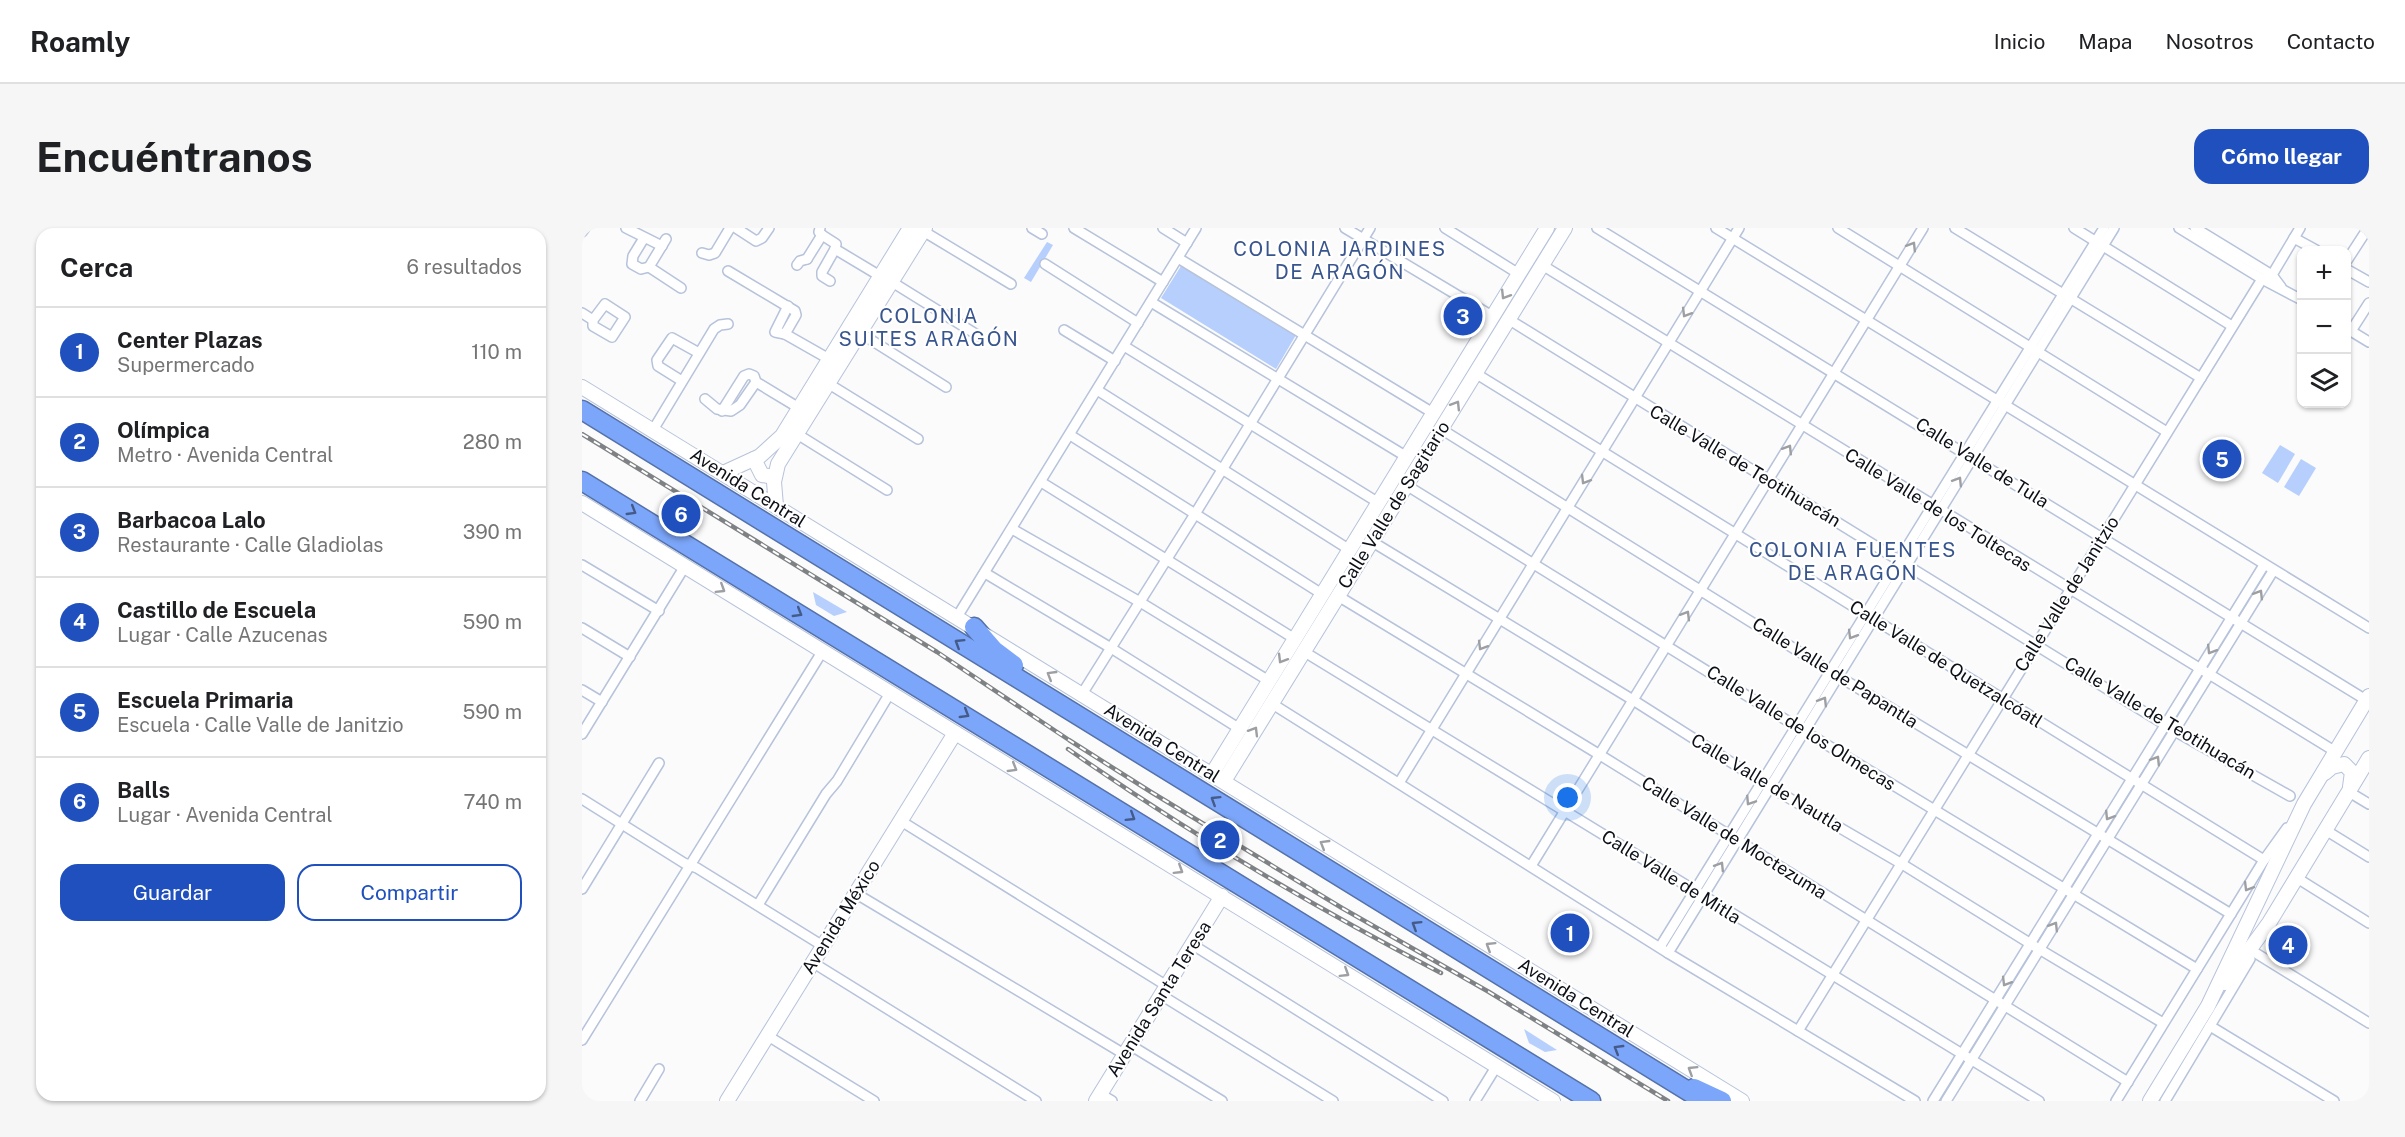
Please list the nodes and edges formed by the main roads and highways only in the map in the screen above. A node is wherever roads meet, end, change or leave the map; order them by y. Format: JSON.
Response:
{"nodes":[{"id":1,"x":582,"y":401,"type":"edge"},
{"id":2,"x":582,"y":410,"type":"edge"},
{"id":3,"x":619,"y":432,"type":"junction"},
{"id":4,"x":582,"y":481,"type":"edge"},
{"id":5,"x":974,"y":627,"type":"road end"},
{"id":6,"x":1056,"y":702,"type":"junction"},
{"id":7,"x":1655,"y":1071,"type":"junction"},
{"id":8,"x":1591,"y":1101,"type":"edge"},
{"id":9,"x":1704,"y":1101,"type":"edge"},
{"id":10,"x":1722,"y":1101,"type":"edge"}],
"edges":[{"from":1,"to":3,"type":"highway"},
{"from":2,"to":3,"type":"highway","name":"Avenida Central"},
{"from":6,"to":3,"type":"highway","name":"Avenida Central","one_way":true},
{"from":4,"to":8,"type":"highway","one_way":true},
{"from":5,"to":6,"type":"highway"},
{"from":7,"to":6,"type":"highway","name":"Avenida Central","one_way":true},
{"from":7,"to":9,"type":"highway","name":"Avenida Central"},
{"from":7,"to":10,"type":"highway"}]}
